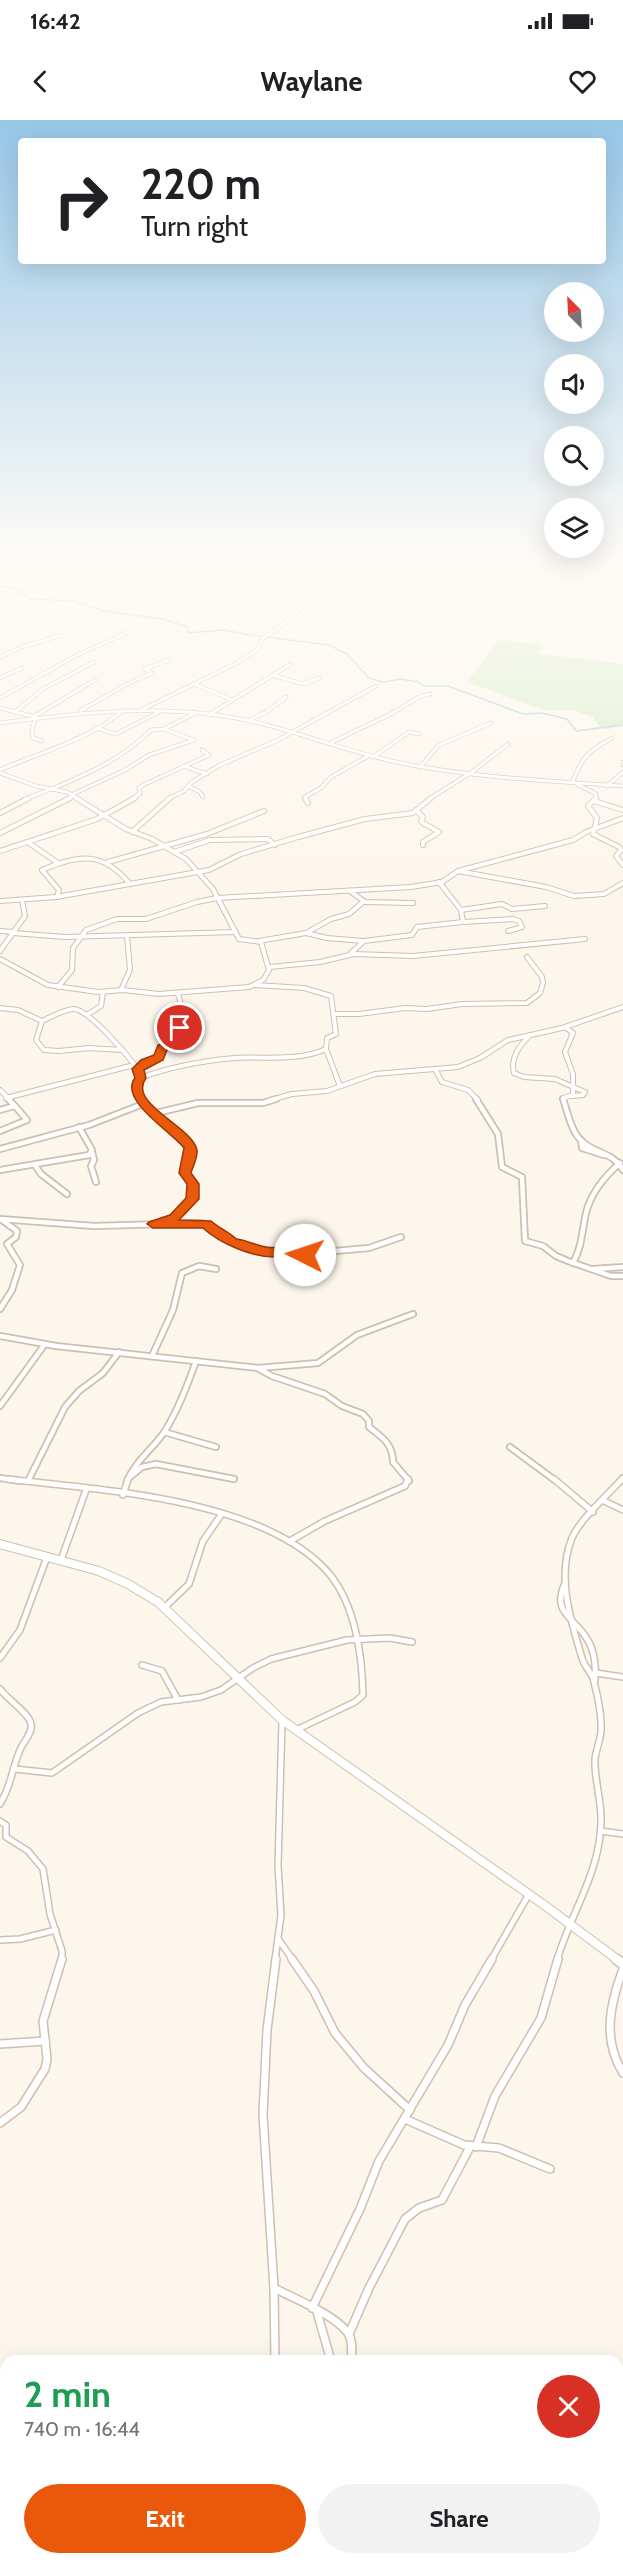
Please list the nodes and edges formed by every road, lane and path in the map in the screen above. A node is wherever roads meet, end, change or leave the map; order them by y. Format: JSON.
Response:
{"nodes":[{"id":1,"x":43,"y":674,"type":"edge"},
{"id":2,"x":72,"y":674,"type":"edge"},
{"id":3,"x":149,"y":674,"type":"edge"},
{"id":4,"x":215,"y":674,"type":"edge"},
{"id":5,"x":272,"y":675,"type":"joint"},
{"id":6,"x":209,"y":677,"type":"junction"},
{"id":7,"x":319,"y":678,"type":"dead end"},
{"id":8,"x":95,"y":680,"type":"dead end"},
{"id":9,"x":194,"y":684,"type":"junction"},
{"id":10,"x":376,"y":686,"type":"dead end"},
{"id":11,"x":209,"y":689,"type":"junction"},
{"id":12,"x":430,"y":694,"type":"dead end"},
{"id":13,"x":286,"y":697,"type":"dead end"},
{"id":14,"x":0,"y":698,"type":"edge"},
{"id":15,"x":232,"y":700,"type":"junction"},
{"id":16,"x":0,"y":708,"type":"edge"},
{"id":17,"x":141,"y":710,"type":"junction"},
{"id":18,"x":162,"y":710,"type":"junction"},
{"id":19,"x":122,"y":711,"type":"junction"},
{"id":20,"x":15,"y":712,"type":"junction"},
{"id":21,"x":78,"y":712,"type":"junction"},
{"id":22,"x":195,"y":713,"type":"junction"},
{"id":23,"x":210,"y":714,"type":"junction"},
{"id":24,"x":34,"y":718,"type":"junction"},
{"id":25,"x":248,"y":721,"type":"junction"},
{"id":26,"x":0,"y":723,"type":"edge"},
{"id":27,"x":6,"y":723,"type":"junction"},
{"id":28,"x":491,"y":723,"type":"dead end"},
{"id":29,"x":1,"y":728,"type":"edge"},
{"id":30,"x":95,"y":728,"type":"junction"},
{"id":31,"x":164,"y":729,"type":"junction"},
{"id":32,"x":290,"y":732,"type":"junction"},
{"id":33,"x":419,"y":734,"type":"dead end"},
{"id":34,"x":612,"y":738,"type":"dead end"},
{"id":35,"x":42,"y":741,"type":"dead end"},
{"id":36,"x":332,"y":742,"type":"junction"},
{"id":37,"x":508,"y":744,"type":"dead end"},
{"id":38,"x":202,"y":750,"type":"dead end"},
{"id":39,"x":368,"y":756,"type":"junction"},
{"id":40,"x":373,"y":757,"type":"junction"},
{"id":41,"x":183,"y":766,"type":"junction"},
{"id":42,"x":420,"y":767,"type":"junction"},
{"id":43,"x":0,"y":771,"type":"edge"},
{"id":44,"x":623,"y":772,"type":"edge"},
{"id":45,"x":207,"y":774,"type":"junction"},
{"id":46,"x":470,"y":774,"type":"junction"},
{"id":47,"x":573,"y":783,"type":"junction"},
{"id":48,"x":188,"y":786,"type":"junction"},
{"id":49,"x":607,"y":786,"type":"junction"},
{"id":50,"x":623,"y":786,"type":"edge"},
{"id":51,"x":52,"y":789,"type":"junction"},
{"id":52,"x":72,"y":796,"type":"junction"},
{"id":53,"x":203,"y":797,"type":"dead end"},
{"id":54,"x":594,"y":801,"type":"junction"},
{"id":55,"x":308,"y":803,"type":"dead end"},
{"id":56,"x":416,"y":810,"type":"junction"},
{"id":57,"x":623,"y":810,"type":"edge"},
{"id":58,"x":264,"y":811,"type":"dead end"},
{"id":59,"x":0,"y":813,"type":"edge"},
{"id":60,"x":104,"y":817,"type":"junction"},
{"id":61,"x":623,"y":818,"type":"edge"},
{"id":62,"x":594,"y":829,"type":"junction"},
{"id":63,"x":132,"y":832,"type":"junction"},
{"id":64,"x":0,"y":833,"type":"edge"},
{"id":65,"x":29,"y":843,"type":"junction"},
{"id":66,"x":275,"y":845,"type":"junction"},
{"id":67,"x":423,"y":845,"type":"dead end"},
{"id":68,"x":163,"y":846,"type":"junction"},
{"id":69,"x":0,"y":851,"type":"edge"},
{"id":70,"x":622,"y":851,"type":"edge"},
{"id":71,"x":174,"y":852,"type":"junction"},
{"id":72,"x":108,"y":862,"type":"junction"},
{"id":73,"x":58,"y":863,"type":"junction"},
{"id":74,"x":623,"y":865,"type":"edge"},
{"id":75,"x":458,"y":871,"type":"junction"},
{"id":76,"x":196,"y":872,"type":"junction"},
{"id":77,"x":439,"y":882,"type":"junction"},
{"id":78,"x":623,"y":883,"type":"edge"},
{"id":79,"x":130,"y":884,"type":"junction"},
{"id":80,"x":350,"y":891,"type":"junction"},
{"id":81,"x":56,"y":897,"type":"junction"},
{"id":82,"x":217,"y":898,"type":"junction"},
{"id":83,"x":22,"y":900,"type":"junction"},
{"id":84,"x":0,"y":901,"type":"edge"},
{"id":85,"x":364,"y":901,"type":"junction"},
{"id":86,"x":413,"y":903,"type":"dead end"},
{"id":87,"x":545,"y":906,"type":"dead end"},
{"id":88,"x":461,"y":910,"type":"junction"},
{"id":89,"x":464,"y":922,"type":"junction"},
{"id":90,"x":0,"y":931,"type":"edge"},
{"id":91,"x":508,"y":931,"type":"dead end"},
{"id":92,"x":235,"y":932,"type":"junction"},
{"id":93,"x":14,"y":933,"type":"junction"},
{"id":94,"x":306,"y":933,"type":"junction"},
{"id":95,"x":82,"y":936,"type":"junction"},
{"id":96,"x":127,"y":936,"type":"junction"},
{"id":97,"x":585,"y":939,"type":"dead end"},
{"id":98,"x":0,"y":941,"type":"edge"},
{"id":99,"x":260,"y":941,"type":"junction"},
{"id":100,"x":363,"y":941,"type":"junction"},
{"id":101,"x":7,"y":943,"type":"junction"},
{"id":102,"x":0,"y":951,"type":"edge"},
{"id":103,"x":350,"y":954,"type":"junction"},
{"id":104,"x":527,"y":957,"type":"dead end"},
{"id":105,"x":0,"y":959,"type":"edge"},
{"id":106,"x":270,"y":967,"type":"junction"},
{"id":107,"x":255,"y":985,"type":"junction"},
{"id":108,"x":58,"y":987,"type":"junction"},
{"id":109,"x":121,"y":990,"type":"junction"},
{"id":110,"x":103,"y":992,"type":"junction"},
{"id":111,"x":178,"y":994,"type":"junction"},
{"id":112,"x":623,"y":1007,"type":"edge"},
{"id":113,"x":0,"y":1008,"type":"edge"},
{"id":114,"x":88,"y":1014,"type":"junction"},
{"id":115,"x":334,"y":1014,"type":"junction"},
{"id":116,"x":42,"y":1022,"type":"junction"},
{"id":117,"x":565,"y":1027,"type":"junction"},
{"id":118,"x":530,"y":1035,"type":"junction"},
{"id":119,"x":326,"y":1049,"type":"junction"},
{"id":120,"x":122,"y":1050,"type":"junction"},
{"id":121,"x":134,"y":1065,"type":"junction"},
{"id":122,"x":138,"y":1069,"type":"junction"},
{"id":123,"x":435,"y":1070,"type":"junction"},
{"id":124,"x":140,"y":1078,"type":"junction"},
{"id":125,"x":340,"y":1086,"type":"junction"},
{"id":126,"x":574,"y":1086,"type":"junction"},
{"id":127,"x":0,"y":1090,"type":"edge"},
{"id":128,"x":572,"y":1096,"type":"junction"},
{"id":129,"x":6,"y":1098,"type":"junction"},
{"id":130,"x":143,"y":1104,"type":"junction"},
{"id":131,"x":15,"y":1106,"type":"junction"},
{"id":132,"x":0,"y":1110,"type":"edge"},
{"id":133,"x":152,"y":1114,"type":"junction"},
{"id":134,"x":79,"y":1127,"type":"junction"},
{"id":135,"x":0,"y":1131,"type":"edge"},
{"id":136,"x":0,"y":1149,"type":"edge"},
{"id":137,"x":92,"y":1152,"type":"junction"},
{"id":138,"x":620,"y":1163,"type":"junction"},
{"id":139,"x":35,"y":1165,"type":"junction"},
{"id":140,"x":0,"y":1170,"type":"edge"},
{"id":141,"x":623,"y":1170,"type":"edge"},
{"id":142,"x":96,"y":1182,"type":"dead end"},
{"id":143,"x":67,"y":1194,"type":"dead end"},
{"id":144,"x":0,"y":1219,"type":"edge"},
{"id":145,"x":153,"y":1224,"type":"junction"},
{"id":146,"x":401,"y":1237,"type":"dead end"},
{"id":147,"x":573,"y":1263,"type":"junction"},
{"id":148,"x":623,"y":1267,"type":"edge"},
{"id":149,"x":216,"y":1269,"type":"dead end"},
{"id":150,"x":593,"y":1269,"type":"junction"},
{"id":151,"x":623,"y":1276,"type":"edge"},
{"id":152,"x":0,"y":1309,"type":"edge"},
{"id":153,"x":413,"y":1314,"type":"dead end"},
{"id":154,"x":0,"y":1336,"type":"edge"},
{"id":155,"x":45,"y":1344,"type":"junction"},
{"id":156,"x":119,"y":1352,"type":"junction"},
{"id":157,"x":152,"y":1356,"type":"junction"},
{"id":158,"x":196,"y":1361,"type":"junction"},
{"id":159,"x":258,"y":1368,"type":"junction"},
{"id":160,"x":0,"y":1406,"type":"edge"},
{"id":161,"x":164,"y":1431,"type":"junction"},
{"id":162,"x":216,"y":1446,"type":"dead end"},
{"id":163,"x":510,"y":1447,"type":"dead end"},
{"id":164,"x":0,"y":1478,"type":"edge"},
{"id":165,"x":128,"y":1478,"type":"junction"},
{"id":166,"x":623,"y":1478,"type":"edge"},
{"id":167,"x":234,"y":1479,"type":"dead end"},
{"id":168,"x":28,"y":1481,"type":"junction"},
{"id":169,"x":86,"y":1490,"type":"junction"},
{"id":170,"x":123,"y":1495,"type":"junction"},
{"id":171,"x":604,"y":1501,"type":"junction"},
{"id":172,"x":623,"y":1510,"type":"edge"},
{"id":173,"x":593,"y":1512,"type":"junction"},
{"id":174,"x":221,"y":1515,"type":"junction"},
{"id":175,"x":290,"y":1541,"type":"junction"},
{"id":176,"x":0,"y":1544,"type":"edge"},
{"id":177,"x":47,"y":1557,"type":"junction"},
{"id":178,"x":61,"y":1560,"type":"junction"},
{"id":179,"x":165,"y":1606,"type":"junction"},
{"id":180,"x":571,"y":1620,"type":"junction"},
{"id":181,"x":357,"y":1639,"type":"junction"},
{"id":182,"x":412,"y":1642,"type":"dead end"},
{"id":183,"x":0,"y":1658,"type":"edge"},
{"id":184,"x":142,"y":1665,"type":"dead end"},
{"id":185,"x":596,"y":1673,"type":"junction"},
{"id":186,"x":623,"y":1677,"type":"edge"},
{"id":187,"x":238,"y":1679,"type":"junction"},
{"id":188,"x":595,"y":1683,"type":"junction"},
{"id":189,"x":0,"y":1689,"type":"edge"},
{"id":190,"x":178,"y":1700,"type":"junction"},
{"id":191,"x":282,"y":1720,"type":"junction"},
{"id":192,"x":296,"y":1730,"type":"junction"},
{"id":193,"x":15,"y":1770,"type":"junction"},
{"id":194,"x":0,"y":1804,"type":"edge"},
{"id":195,"x":0,"y":1821,"type":"edge"},
{"id":196,"x":601,"y":1831,"type":"junction"},
{"id":197,"x":623,"y":1834,"type":"edge"},
{"id":198,"x":529,"y":1894,"type":"junction"},
{"id":199,"x":569,"y":1922,"type":"junction"},
{"id":200,"x":56,"y":1930,"type":"junction"},
{"id":201,"x":278,"y":1939,"type":"junction"},
{"id":202,"x":0,"y":1940,"type":"edge"},
{"id":203,"x":623,"y":1964,"type":"edge"},
{"id":204,"x":623,"y":1969,"type":"edge"},
{"id":205,"x":45,"y":2041,"type":"junction"},
{"id":206,"x":0,"y":2044,"type":"edge"},
{"id":207,"x":623,"y":2073,"type":"edge"},
{"id":208,"x":411,"y":2110,"type":"junction"},
{"id":209,"x":405,"y":2120,"type":"junction"},
{"id":210,"x":0,"y":2123,"type":"edge"},
{"id":211,"x":473,"y":2147,"type":"junction"},
{"id":212,"x":549,"y":2169,"type":"dead end"},
{"id":213,"x":274,"y":2288,"type":"junction"},
{"id":214,"x":315,"y":2310,"type":"junction"},
{"id":215,"x":349,"y":2334,"type":"junction"},
{"id":216,"x":275,"y":2355,"type":"edge"},
{"id":217,"x":329,"y":2355,"type":"edge"},
{"id":218,"x":351,"y":2355,"type":"edge"}],
"edges":[{"from":1,"to":14,"type":"street"},
{"from":2,"to":20,"type":"street"},
{"from":3,"to":21,"type":"street"},
{"from":4,"to":6,"type":"street"},
{"from":5,"to":7,"type":"street"},
{"from":5,"to":15,"type":"street"},
{"from":6,"to":9,"type":"street"},
{"from":6,"to":11,"type":"street"},
{"from":8,"to":24,"type":"street"},
{"from":9,"to":11,"type":"street"},
{"from":9,"to":17,"type":"street"},
{"from":10,"to":32,"type":"street"},
{"from":11,"to":15,"type":"street"},
{"from":12,"to":36,"type":"street"},
{"from":13,"to":25,"type":"street"},
{"from":15,"to":23,"type":"street"},
{"from":16,"to":20,"type":"street"},
{"from":17,"to":18,"type":"street"},
{"from":17,"to":19,"type":"street"},
{"from":18,"to":22,"type":"street"},
{"from":18,"to":30,"type":"street"},
{"from":19,"to":21,"type":"street"},
{"from":19,"to":30,"type":"street"},
{"from":20,"to":24,"type":"street"},
{"from":21,"to":24,"type":"street"},
{"from":22,"to":23,"type":"street"},
{"from":22,"to":31,"type":"street"},
{"from":23,"to":25,"type":"street"},
{"from":24,"to":27,"type":"street"},
{"from":24,"to":35,"type":"street"},
{"from":25,"to":32,"type":"street"},
{"from":26,"to":27,"type":"street"},
{"from":27,"to":29,"type":"street"},
{"from":28,"to":42,"type":"street"},
{"from":30,"to":43,"type":"street"},
{"from":31,"to":51,"type":"street"},
{"from":31,"to":52,"type":"street"},
{"from":32,"to":36,"type":"street"},
{"from":32,"to":45,"type":"street"},
{"from":33,"to":40,"type":"street"},
{"from":34,"to":47,"type":"street"},
{"from":36,"to":39,"type":"street"},
{"from":37,"to":46,"type":"street"},
{"from":38,"to":41,"type":"street"},
{"from":39,"to":40,"type":"street"},
{"from":39,"to":55,"type":"street"},
{"from":40,"to":42,"type":"street"},
{"from":41,"to":45,"type":"street"},
{"from":41,"to":60,"type":"street"},
{"from":42,"to":46,"type":"street"},
{"from":43,"to":51,"type":"street"},
{"from":44,"to":49,"type":"street"},
{"from":45,"to":48,"type":"street"},
{"from":46,"to":47,"type":"street"},
{"from":46,"to":56,"type":"street"},
{"from":47,"to":49,"type":"street"},
{"from":47,"to":54,"type":"street"},
{"from":48,"to":53,"type":"street"},
{"from":48,"to":63,"type":"street"},
{"from":49,"to":50,"type":"street"},
{"from":51,"to":52,"type":"street"},
{"from":51,"to":59,"type":"street"},
{"from":52,"to":60,"type":"street"},
{"from":52,"to":64,"type":"street"},
{"from":54,"to":57,"type":"street"},
{"from":54,"to":62,"type":"street"},
{"from":56,"to":66,"type":"street"},
{"from":56,"to":67,"type":"street"},
{"from":58,"to":68,"type":"street"},
{"from":60,"to":63,"type":"street"},
{"from":60,"to":65,"type":"street"},
{"from":61,"to":62,"type":"street"},
{"from":62,"to":70,"type":"street"},
{"from":62,"to":75,"type":"street"},
{"from":63,"to":68,"type":"street"},
{"from":65,"to":69,"type":"street"},
{"from":65,"to":73,"type":"street"},
{"from":66,"to":71,"type":"street"},
{"from":66,"to":76,"type":"street"},
{"from":68,"to":71,"type":"street"},
{"from":68,"to":72,"type":"street"},
{"from":70,"to":74,"type":"street"},
{"from":71,"to":76,"type":"street"},
{"from":72,"to":73,"type":"street"},
{"from":72,"to":79,"type":"street"},
{"from":73,"to":81,"type":"street"},
{"from":75,"to":77,"type":"street"},
{"from":75,"to":78,"type":"street"},
{"from":76,"to":79,"type":"street"},
{"from":76,"to":82,"type":"street"},
{"from":77,"to":80,"type":"street"},
{"from":77,"to":88,"type":"street"},
{"from":79,"to":81,"type":"street"},
{"from":80,"to":82,"type":"street"},
{"from":80,"to":85,"type":"street"},
{"from":81,"to":83,"type":"street"},
{"from":82,"to":92,"type":"street"},
{"from":82,"to":95,"type":"street"},
{"from":83,"to":84,"type":"street"},
{"from":83,"to":93,"type":"street"},
{"from":85,"to":86,"type":"street"},
{"from":85,"to":94,"type":"street"},
{"from":87,"to":88,"type":"street"},
{"from":88,"to":89,"type":"street"},
{"from":89,"to":91,"type":"street"},
{"from":89,"to":100,"type":"street"},
{"from":90,"to":93,"type":"street"},
{"from":92,"to":96,"type":"street"},
{"from":92,"to":99,"type":"street"},
{"from":93,"to":95,"type":"street"},
{"from":93,"to":101,"type":"street"},
{"from":94,"to":99,"type":"street"},
{"from":94,"to":100,"type":"street"},
{"from":95,"to":96,"type":"street"},
{"from":95,"to":108,"type":"street"},
{"from":96,"to":109,"type":"street"},
{"from":97,"to":103,"type":"street"},
{"from":98,"to":101,"type":"street"},
{"from":99,"to":106,"type":"street"},
{"from":100,"to":103,"type":"street"},
{"from":101,"to":102,"type":"street"},
{"from":103,"to":106,"type":"street"},
{"from":104,"to":115,"type":"street"},
{"from":105,"to":108,"type":"street"},
{"from":106,"to":107,"type":"street"},
{"from":107,"to":111,"type":"street"},
{"from":107,"to":115,"type":"street"},
{"from":108,"to":110,"type":"street"},
{"from":109,"to":110,"type":"street"},
{"from":109,"to":111,"type":"street"},
{"from":110,"to":114,"type":"street"},
{"from":111,"to":122,"type":"street"},
{"from":112,"to":117,"type":"street"},
{"from":113,"to":116,"type":"street"},
{"from":114,"to":116,"type":"street"},
{"from":114,"to":120,"type":"street"},
{"from":115,"to":119,"type":"street"},
{"from":116,"to":120,"type":"street"},
{"from":117,"to":118,"type":"street"},
{"from":117,"to":126,"type":"street"},
{"from":118,"to":123,"type":"street"},
{"from":118,"to":126,"type":"street"},
{"from":119,"to":124,"type":"street"},
{"from":119,"to":125,"type":"street"},
{"from":120,"to":121,"type":"street"},
{"from":121,"to":122,"type":"street"},
{"from":121,"to":129,"type":"street"},
{"from":122,"to":124,"type":"street"},
{"from":123,"to":125,"type":"street"},
{"from":123,"to":147,"type":"street"},
{"from":124,"to":130,"type":"street"},
{"from":125,"to":133,"type":"street"},
{"from":126,"to":128,"type":"street"},
{"from":126,"to":128,"type":"street"},
{"from":127,"to":129,"type":"street"},
{"from":128,"to":138,"type":"street"},
{"from":129,"to":131,"type":"street"},
{"from":130,"to":133,"type":"street"},
{"from":130,"to":134,"type":"street"},
{"from":131,"to":132,"type":"street"},
{"from":131,"to":135,"type":"street"},
{"from":133,"to":145,"type":"street"},
{"from":134,"to":136,"type":"street"},
{"from":134,"to":137,"type":"street"},
{"from":137,"to":139,"type":"street"},
{"from":137,"to":142,"type":"street"},
{"from":138,"to":141,"type":"street"},
{"from":138,"to":147,"type":"street"},
{"from":139,"to":140,"type":"street"},
{"from":139,"to":143,"type":"street"},
{"from":144,"to":145,"type":"street"},
{"from":144,"to":152,"type":"street"},
{"from":145,"to":146,"type":"street"},
{"from":147,"to":150,"type":"street"},
{"from":148,"to":150,"type":"street"},
{"from":149,"to":157,"type":"street"},
{"from":150,"to":151,"type":"street"},
{"from":153,"to":159,"type":"street"},
{"from":154,"to":155,"type":"street"},
{"from":155,"to":156,"type":"street"},
{"from":155,"to":160,"type":"street"},
{"from":156,"to":157,"type":"street"},
{"from":156,"to":168,"type":"street"},
{"from":157,"to":158,"type":"street"},
{"from":158,"to":159,"type":"street"},
{"from":158,"to":161,"type":"street"},
{"from":159,"to":175,"type":"street"},
{"from":161,"to":162,"type":"street"},
{"from":161,"to":165,"type":"street"},
{"from":163,"to":173,"type":"street"},
{"from":164,"to":168,"type":"street"},
{"from":165,"to":167,"type":"street"},
{"from":165,"to":170,"type":"street"},
{"from":166,"to":171,"type":"street"},
{"from":168,"to":169,"type":"street"},
{"from":169,"to":170,"type":"street"},
{"from":169,"to":178,"type":"street"},
{"from":170,"to":174,"type":"street"},
{"from":171,"to":172,"type":"street"},
{"from":171,"to":173,"type":"street"},
{"from":173,"to":180,"type":"street"},
{"from":174,"to":175,"type":"street"},
{"from":174,"to":179,"type":"street"},
{"from":175,"to":181,"type":"street"},
{"from":176,"to":177,"type":"street"},
{"from":177,"to":178,"type":"street"},
{"from":177,"to":183,"type":"street"},
{"from":178,"to":179,"type":"street"},
{"from":179,"to":187,"type":"street"},
{"from":180,"to":185,"type":"street"},
{"from":180,"to":188,"type":"street"},
{"from":181,"to":182,"type":"street"},
{"from":181,"to":187,"type":"street"},
{"from":181,"to":192,"type":"street"},
{"from":184,"to":190,"type":"street"},
{"from":185,"to":186,"type":"street"},
{"from":185,"to":188,"type":"street"},
{"from":187,"to":190,"type":"street"},
{"from":187,"to":191,"type":"street"},
{"from":188,"to":196,"type":"street"},
{"from":189,"to":193,"type":"street"},
{"from":190,"to":193,"type":"street"},
{"from":191,"to":192,"type":"street"},
{"from":191,"to":201,"type":"street"},
{"from":192,"to":198,"type":"street"},
{"from":193,"to":194,"type":"street"},
{"from":195,"to":200,"type":"street"},
{"from":196,"to":197,"type":"street"},
{"from":196,"to":199,"type":"street"},
{"from":198,"to":199,"type":"street"},
{"from":198,"to":208,"type":"street"},
{"from":199,"to":203,"type":"street"},
{"from":199,"to":211,"type":"street"},
{"from":200,"to":202,"type":"street"},
{"from":200,"to":205,"type":"street"},
{"from":201,"to":208,"type":"street"},
{"from":201,"to":213,"type":"street"},
{"from":204,"to":207,"type":"street"},
{"from":205,"to":206,"type":"street"},
{"from":205,"to":210,"type":"street"},
{"from":208,"to":209,"type":"street"},
{"from":209,"to":211,"type":"street"},
{"from":209,"to":214,"type":"street"},
{"from":211,"to":212,"type":"street"},
{"from":211,"to":215,"type":"street"},
{"from":213,"to":214,"type":"street"},
{"from":213,"to":216,"type":"street"},
{"from":214,"to":215,"type":"street"},
{"from":214,"to":217,"type":"street"},
{"from":215,"to":218,"type":"street"}]}
